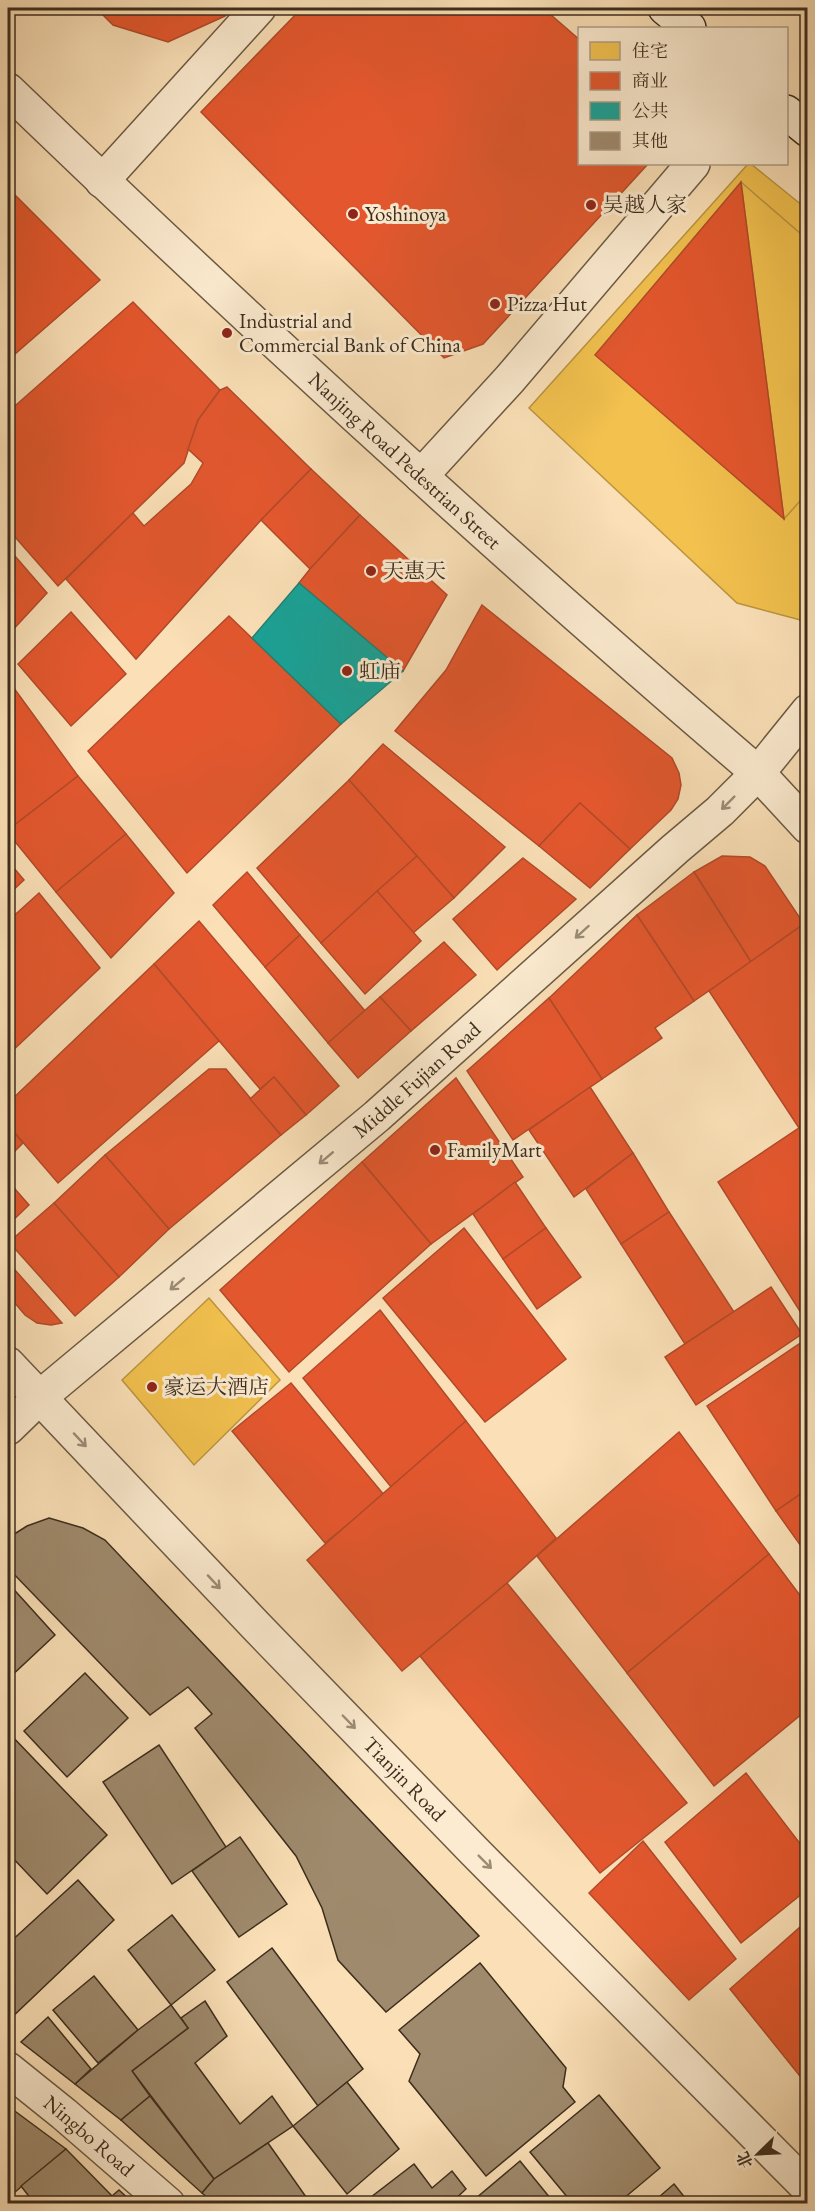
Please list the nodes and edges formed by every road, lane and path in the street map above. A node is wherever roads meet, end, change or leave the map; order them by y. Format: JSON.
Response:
{"nodes":[{"id":1,"x":259,"y":8,"type":"edge"},
{"id":2,"x":665,"y":8,"type":"edge"},
{"id":3,"x":688,"y":27,"type":"edge"},
{"id":4,"x":8,"y":90,"type":"edge"},
{"id":5,"x":788,"y":114,"type":"edge"},
{"id":6,"x":807,"y":130,"type":"edge"},
{"id":7,"x":692,"y":165,"type":"edge"},
{"id":8,"x":102,"y":181,"type":"junction"},
{"id":9,"x":421,"y":476,"type":"junction"},
{"id":10,"x":807,"y":711,"type":"edge"},
{"id":11,"x":758,"y":772,"type":"junction"},
{"id":12,"x":807,"y":827,"type":"edge"},
{"id":13,"x":8,"y":1364,"type":"edge"},
{"id":14,"x":40,"y":1397,"type":"junction"},
{"id":15,"x":8,"y":1428,"type":"edge"},
{"id":16,"x":8,"y":2069,"type":"edge"},
{"id":17,"x":807,"y":2188,"type":"edge"},
{"id":18,"x":168,"y":2204,"type":"edge"}],
"edges":[{"from":1,"to":8,"type":"street"},
{"from":2,"to":3,"type":"street"},
{"from":4,"to":8,"type":"street","name":"Nanjing Road Pedestrian Street"},
{"from":5,"to":6,"type":"street"},
{"from":7,"to":9,"type":"street"},
{"from":8,"to":9,"type":"street","name":"Nanjing Road Pedestrian Street"},
{"from":9,"to":11,"type":"street","name":"Nanjing Road Pedestrian Street"},
{"from":10,"to":11,"type":"street","name":"Middle Fujian Road"},
{"from":11,"to":12,"type":"street","name":"Nanjing Road Pedestrian Street"},
{"from":11,"to":14,"type":"street","name":"Middle Fujian Road","one_way":true},
{"from":13,"to":14,"type":"street","name":"Tianjin Road"},
{"from":14,"to":15,"type":"street","name":"Middle Fujian Road"},
{"from":14,"to":17,"type":"street","name":"Tianjin Road","one_way":true},
{"from":16,"to":18,"type":"street","name":"Ningbo Road"}]}
